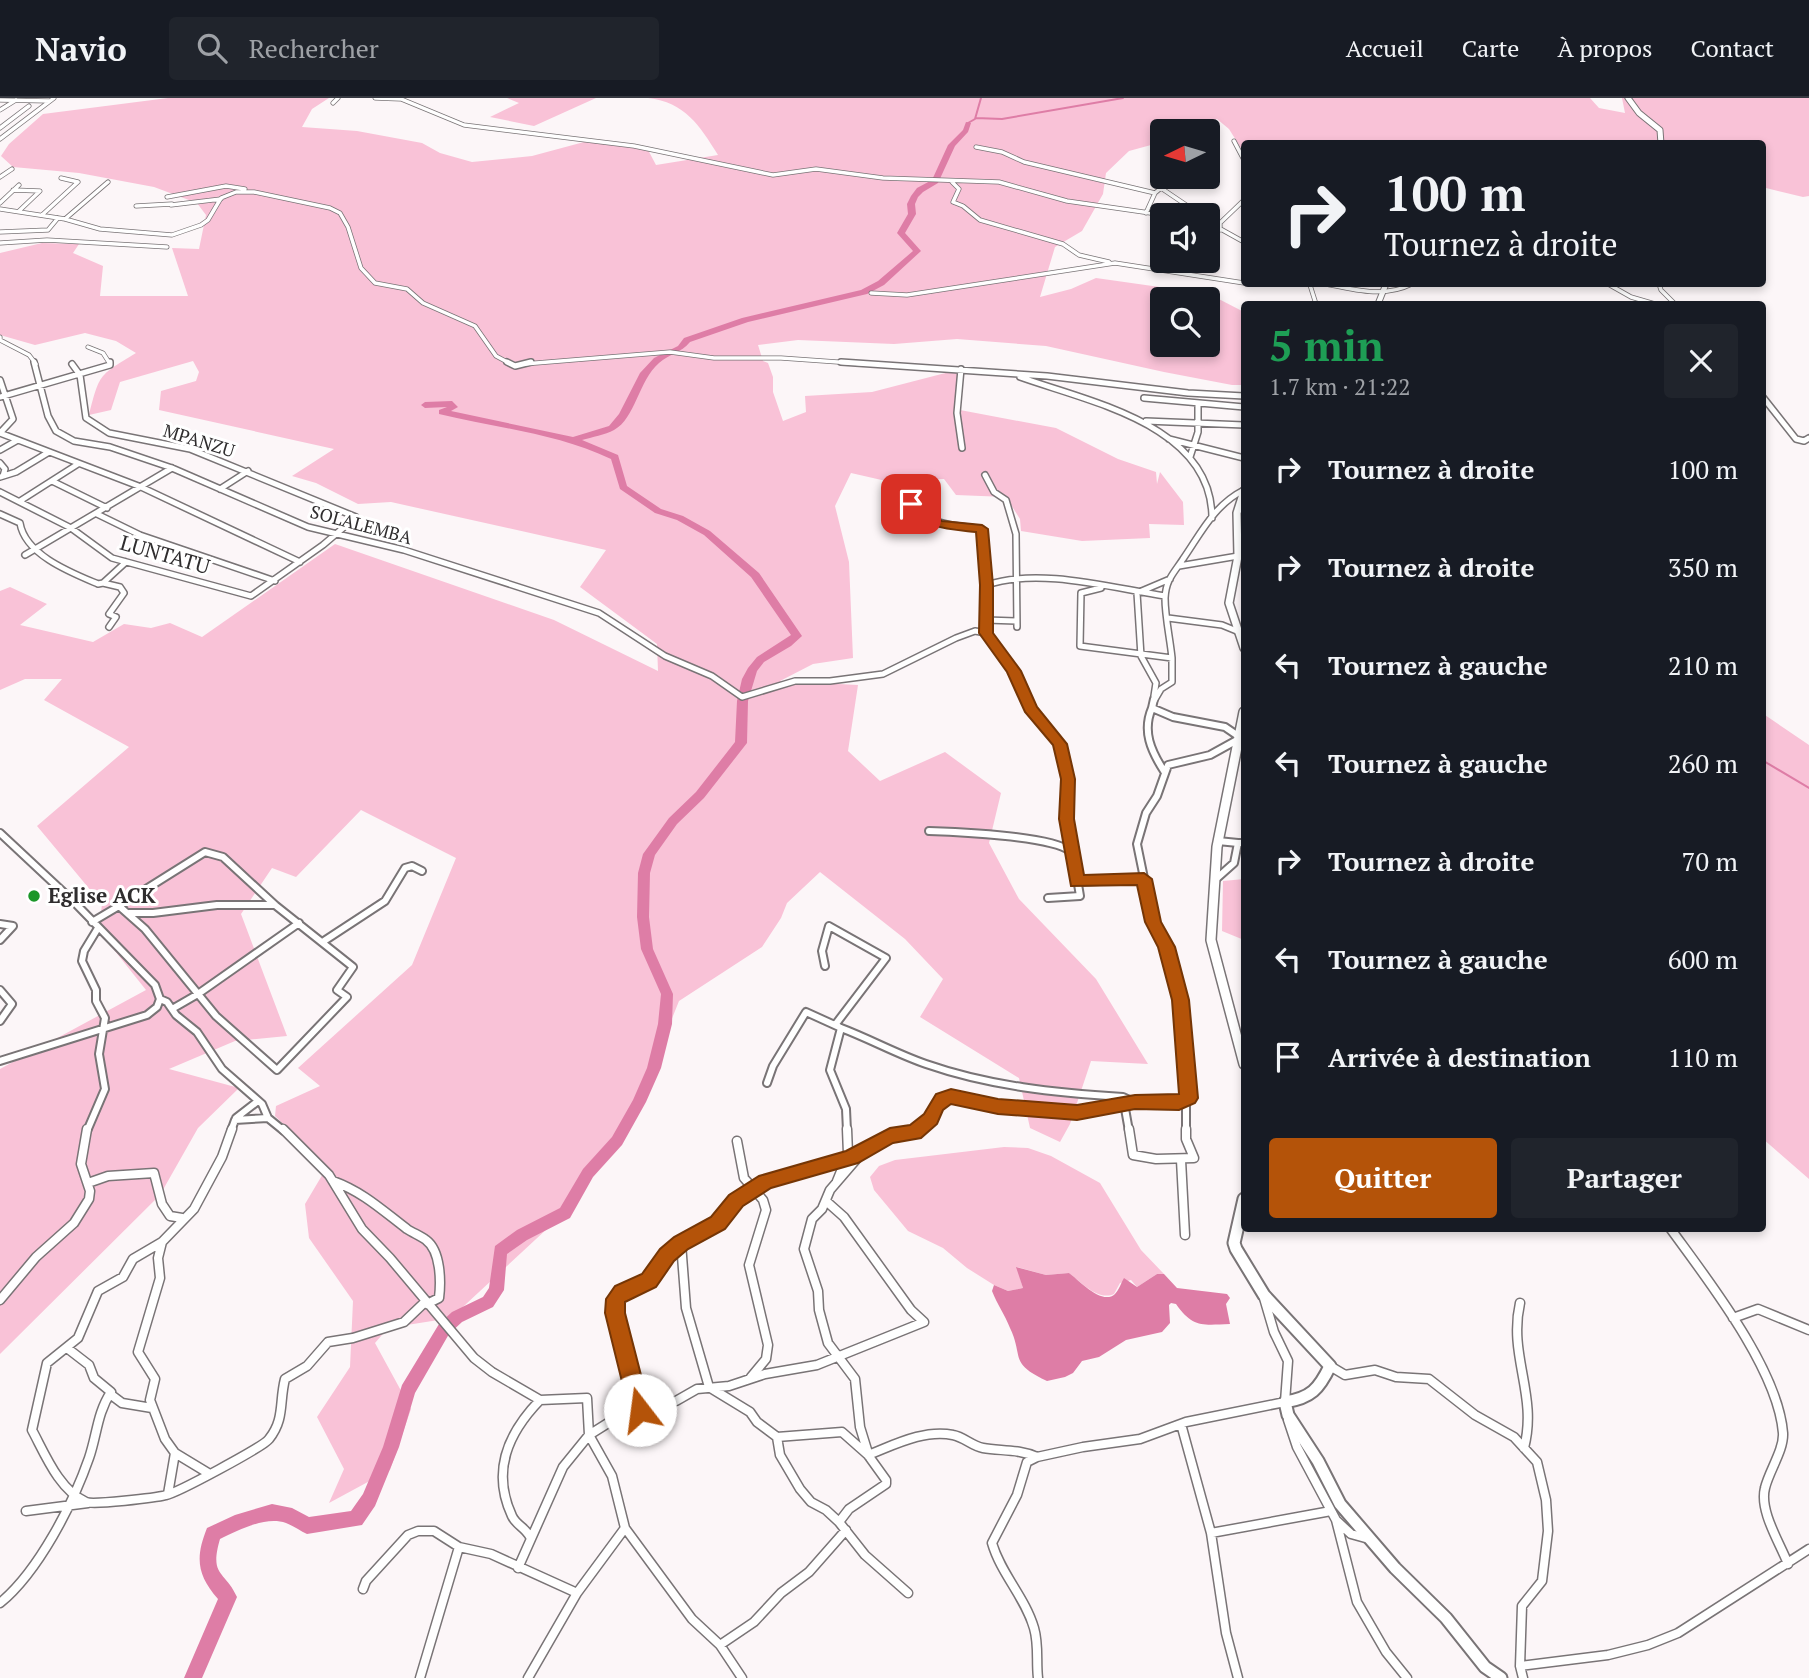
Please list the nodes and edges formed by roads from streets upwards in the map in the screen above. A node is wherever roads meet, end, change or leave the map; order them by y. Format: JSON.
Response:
{"nodes":[{"id":1,"x":338,"y":98,"type":"edge"},
{"id":2,"x":375,"y":98,"type":"edge"},
{"id":3,"x":401,"y":98,"type":"edge"},
{"id":4,"x":1628,"y":98,"type":"edge"},
{"id":5,"x":0,"y":100,"type":"edge"},
{"id":6,"x":16,"y":100,"type":"junction"},
{"id":7,"x":52,"y":100,"type":"edge"},
{"id":8,"x":333,"y":103,"type":"dead end"},
{"id":9,"x":29,"y":106,"type":"dead end"},
{"id":10,"x":0,"y":110,"type":"edge"},
{"id":11,"x":0,"y":128,"type":"edge"},
{"id":12,"x":0,"y":139,"type":"edge"},
{"id":13,"x":1661,"y":140,"type":"edge"},
{"id":14,"x":1234,"y":141,"type":"dead end"},
{"id":15,"x":976,"y":147,"type":"dead end"},
{"id":16,"x":1241,"y":154,"type":"edge"},
{"id":17,"x":12,"y":169,"type":"dead end"},
{"id":18,"x":0,"y":177,"type":"edge"},
{"id":19,"x":61,"y":178,"type":"dead end"},
{"id":20,"x":951,"y":181,"type":"junction"},
{"id":21,"x":108,"y":182,"type":"dead end"},
{"id":22,"x":19,"y":185,"type":"dead end"},
{"id":23,"x":13,"y":190,"type":"junction"},
{"id":24,"x":247,"y":190,"type":"junction"},
{"id":25,"x":1155,"y":193,"type":"junction"},
{"id":26,"x":167,"y":197,"type":"dead end"},
{"id":27,"x":178,"y":197,"type":"junction"},
{"id":28,"x":221,"y":198,"type":"junction"},
{"id":29,"x":0,"y":203,"type":"edge"},
{"id":30,"x":1185,"y":203,"type":"edge"},
{"id":31,"x":171,"y":205,"type":"junction"},
{"id":32,"x":1241,"y":205,"type":"edge"},
{"id":33,"x":136,"y":206,"type":"dead end"},
{"id":34,"x":0,"y":209,"type":"edge"},
{"id":35,"x":19,"y":211,"type":"junction"},
{"id":36,"x":1146,"y":213,"type":"junction"},
{"id":37,"x":1150,"y":213,"type":"edge"},
{"id":38,"x":42,"y":215,"type":"junction"},
{"id":39,"x":58,"y":218,"type":"junction"},
{"id":40,"x":65,"y":219,"type":"junction"},
{"id":41,"x":1220,"y":223,"type":"edge"},
{"id":42,"x":1220,"y":230,"type":"edge"},
{"id":43,"x":0,"y":232,"type":"edge"},
{"id":44,"x":1241,"y":240,"type":"edge"},
{"id":45,"x":0,"y":243,"type":"edge"},
{"id":46,"x":167,"y":247,"type":"dead end"},
{"id":47,"x":1115,"y":263,"type":"junction"},
{"id":48,"x":1241,"y":282,"type":"edge"},
{"id":49,"x":1354,"y":287,"type":"edge"},
{"id":50,"x":1384,"y":287,"type":"edge"},
{"id":51,"x":1408,"y":287,"type":"edge"},
{"id":52,"x":1613,"y":287,"type":"edge"},
{"id":53,"x":1660,"y":287,"type":"edge"},
{"id":54,"x":1382,"y":292,"type":"junction"},
{"id":55,"x":871,"y":293,"type":"dead end"},
{"id":56,"x":1379,"y":301,"type":"edge"},
{"id":57,"x":1643,"y":301,"type":"edge"},
{"id":58,"x":1672,"y":301,"type":"edge"},
{"id":59,"x":0,"y":337,"type":"edge"},
{"id":60,"x":88,"y":347,"type":"dead end"},
{"id":61,"x":72,"y":364,"type":"dead end"},
{"id":62,"x":961,"y":369,"type":"junction"},
{"id":63,"x":989,"y":372,"type":"junction"},
{"id":64,"x":80,"y":375,"type":"junction"},
{"id":65,"x":0,"y":380,"type":"edge"},
{"id":66,"x":41,"y":386,"type":"junction"},
{"id":67,"x":3,"y":396,"type":"edge"},
{"id":68,"x":1241,"y":396,"type":"edge"},
{"id":69,"x":1144,"y":398,"type":"dead end"},
{"id":70,"x":1766,"y":401,"type":"edge"},
{"id":71,"x":1198,"y":404,"type":"junction"},
{"id":72,"x":1241,"y":407,"type":"edge"},
{"id":73,"x":1144,"y":421,"type":"junction"},
{"id":74,"x":1199,"y":422,"type":"junction"},
{"id":75,"x":1241,"y":425,"type":"edge"},
{"id":76,"x":0,"y":433,"type":"edge"},
{"id":77,"x":1809,"y":438,"type":"edge"},
{"id":78,"x":1169,"y":439,"type":"junction"},
{"id":79,"x":16,"y":442,"type":"junction"},
{"id":80,"x":1195,"y":445,"type":"junction"},
{"id":81,"x":962,"y":448,"type":"dead end"},
{"id":82,"x":0,"y":450,"type":"edge"},
{"id":83,"x":49,"y":452,"type":"junction"},
{"id":84,"x":1190,"y":457,"type":"junction"},
{"id":85,"x":1241,"y":457,"type":"edge"},
{"id":86,"x":0,"y":463,"type":"edge"},
{"id":87,"x":78,"y":464,"type":"junction"},
{"id":88,"x":172,"y":468,"type":"junction"},
{"id":89,"x":248,"y":471,"type":"junction"},
{"id":90,"x":985,"y":475,"type":"dead end"},
{"id":91,"x":2,"y":477,"type":"edge"},
{"id":92,"x":51,"y":481,"type":"junction"},
{"id":93,"x":141,"y":487,"type":"junction"},
{"id":94,"x":220,"y":489,"type":"junction"},
{"id":95,"x":1241,"y":491,"type":"edge"},
{"id":96,"x":0,"y":492,"type":"edge"},
{"id":97,"x":1241,"y":500,"type":"edge"},
{"id":98,"x":20,"y":501,"type":"junction"},
{"id":99,"x":911,"y":504,"type":"dead end"},
{"id":100,"x":107,"y":508,"type":"junction"},
{"id":101,"x":0,"y":514,"type":"edge"},
{"id":102,"x":97,"y":514,"type":"junction"},
{"id":103,"x":1212,"y":518,"type":"junction"},
{"id":104,"x":72,"y":528,"type":"junction"},
{"id":105,"x":336,"y":535,"type":"junction"},
{"id":106,"x":1240,"y":541,"type":"edge"},
{"id":107,"x":34,"y":548,"type":"junction"},
{"id":108,"x":25,"y":555,"type":"dead end"},
{"id":109,"x":1238,"y":556,"type":"junction"},
{"id":110,"x":126,"y":562,"type":"junction"},
{"id":111,"x":300,"y":562,"type":"junction"},
{"id":112,"x":1179,"y":566,"type":"junction"},
{"id":113,"x":1015,"y":579,"type":"junction"},
{"id":114,"x":1170,"y":579,"type":"junction"},
{"id":115,"x":275,"y":581,"type":"junction"},
{"id":116,"x":103,"y":583,"type":"junction"},
{"id":117,"x":987,"y":585,"type":"junction"},
{"id":118,"x":1104,"y":588,"type":"junction"},
{"id":119,"x":1137,"y":593,"type":"junction"},
{"id":120,"x":1165,"y":596,"type":"junction"},
{"id":121,"x":1168,"y":618,"type":"junction"},
{"id":122,"x":986,"y":620,"type":"junction"},
{"id":123,"x":109,"y":626,"type":"dead end"},
{"id":124,"x":1241,"y":632,"type":"edge"},
{"id":125,"x":986,"y":633,"type":"junction"},
{"id":126,"x":1141,"y":656,"type":"junction"},
{"id":127,"x":1172,"y":658,"type":"junction"},
{"id":128,"x":1153,"y":698,"type":"junction"},
{"id":129,"x":1152,"y":708,"type":"junction"},
{"id":130,"x":1241,"y":738,"type":"edge"},
{"id":131,"x":1241,"y":740,"type":"edge"},
{"id":132,"x":1241,"y":743,"type":"edge"},
{"id":133,"x":1164,"y":771,"type":"junction"},
{"id":134,"x":929,"y":831,"type":"dead end"},
{"id":135,"x":0,"y":833,"type":"edge"},
{"id":136,"x":3,"y":840,"type":"edge"},
{"id":137,"x":1219,"y":841,"type":"junction"},
{"id":138,"x":1241,"y":843,"type":"edge"},
{"id":139,"x":1071,"y":853,"type":"junction"},
{"id":140,"x":422,"y":872,"type":"dead end"},
{"id":141,"x":1144,"y":879,"type":"junction"},
{"id":142,"x":1214,"y":880,"type":"junction"},
{"id":143,"x":1077,"y":881,"type":"junction"},
{"id":144,"x":1048,"y":898,"type":"dead end"},
{"id":145,"x":275,"y":905,"type":"junction"},
{"id":146,"x":119,"y":906,"type":"junction"},
{"id":147,"x":127,"y":913,"type":"junction"},
{"id":148,"x":92,"y":922,"type":"junction"},
{"id":149,"x":299,"y":923,"type":"junction"},
{"id":150,"x":0,"y":924,"type":"edge"},
{"id":151,"x":98,"y":928,"type":"junction"},
{"id":152,"x":0,"y":940,"type":"edge"},
{"id":153,"x":324,"y":941,"type":"junction"},
{"id":154,"x":825,"y":966,"type":"dead end"},
{"id":155,"x":0,"y":990,"type":"edge"},
{"id":156,"x":198,"y":994,"type":"junction"},
{"id":157,"x":160,"y":999,"type":"junction"},
{"id":158,"x":171,"y":1009,"type":"junction"},
{"id":159,"x":153,"y":1012,"type":"junction"},
{"id":160,"x":0,"y":1021,"type":"edge"},
{"id":161,"x":838,"y":1027,"type":"junction"},
{"id":162,"x":103,"y":1029,"type":"junction"},
{"id":163,"x":1241,"y":1038,"type":"edge"},
{"id":164,"x":0,"y":1061,"type":"edge"},
{"id":165,"x":766,"y":1083,"type":"dead end"},
{"id":166,"x":1186,"y":1100,"type":"junction"},
{"id":167,"x":258,"y":1101,"type":"junction"},
{"id":168,"x":1135,"y":1102,"type":"junction"},
{"id":169,"x":1124,"y":1103,"type":"junction"},
{"id":170,"x":268,"y":1118,"type":"junction"},
{"id":171,"x":234,"y":1119,"type":"junction"},
{"id":172,"x":737,"y":1141,"type":"dead end"},
{"id":173,"x":861,"y":1153,"type":"junction"},
{"id":174,"x":846,"y":1159,"type":"junction"},
{"id":175,"x":1181,"y":1160,"type":"junction"},
{"id":176,"x":332,"y":1181,"type":"junction"},
{"id":177,"x":837,"y":1181,"type":"junction"},
{"id":178,"x":88,"y":1184,"type":"junction"},
{"id":179,"x":753,"y":1189,"type":"junction"},
{"id":180,"x":825,"y":1201,"type":"junction"},
{"id":181,"x":1241,"y":1212,"type":"edge"},
{"id":182,"x":182,"y":1218,"type":"junction"},
{"id":183,"x":1673,"y":1232,"type":"edge"},
{"id":184,"x":1185,"y":1235,"type":"dead end"},
{"id":185,"x":162,"y":1242,"type":"junction"},
{"id":186,"x":681,"y":1243,"type":"junction"},
{"id":187,"x":1264,"y":1295,"type":"junction"},
{"id":188,"x":0,"y":1300,"type":"edge"},
{"id":189,"x":426,"y":1303,"type":"junction"},
{"id":190,"x":1520,"y":1303,"type":"dead end"},
{"id":191,"x":1733,"y":1318,"type":"junction"},
{"id":192,"x":1809,"y":1329,"type":"edge"},
{"id":193,"x":66,"y":1348,"type":"junction"},
{"id":194,"x":836,"y":1356,"type":"junction"},
{"id":195,"x":1330,"y":1366,"type":"junction"},
{"id":196,"x":750,"y":1379,"type":"junction"},
{"id":197,"x":709,"y":1387,"type":"junction"},
{"id":198,"x":110,"y":1394,"type":"junction"},
{"id":199,"x":540,"y":1400,"type":"junction"},
{"id":200,"x":152,"y":1408,"type":"junction"},
{"id":201,"x":1287,"y":1408,"type":"junction"},
{"id":202,"x":640,"y":1410,"type":"junction"},
{"id":203,"x":1181,"y":1424,"type":"junction"},
{"id":204,"x":589,"y":1435,"type":"junction"},
{"id":205,"x":777,"y":1437,"type":"junction"},
{"id":206,"x":1524,"y":1448,"type":"junction"},
{"id":207,"x":175,"y":1453,"type":"junction"},
{"id":208,"x":868,"y":1455,"type":"junction"},
{"id":209,"x":1037,"y":1457,"type":"junction"},
{"id":210,"x":208,"y":1473,"type":"junction"},
{"id":211,"x":73,"y":1493,"type":"junction"},
{"id":212,"x":168,"y":1495,"type":"junction"},
{"id":213,"x":88,"y":1503,"type":"junction"},
{"id":214,"x":65,"y":1506,"type":"junction"},
{"id":215,"x":1331,"y":1510,"type":"junction"},
{"id":216,"x":26,"y":1511,"type":"dead end"},
{"id":217,"x":1336,"y":1520,"type":"junction"},
{"id":218,"x":842,"y":1526,"type":"junction"},
{"id":219,"x":625,"y":1528,"type":"junction"},
{"id":220,"x":1210,"y":1533,"type":"junction"},
{"id":221,"x":530,"y":1537,"type":"junction"},
{"id":222,"x":1371,"y":1539,"type":"junction"},
{"id":223,"x":459,"y":1548,"type":"junction"},
{"id":224,"x":1809,"y":1549,"type":"edge"},
{"id":225,"x":1788,"y":1564,"type":"junction"},
{"id":226,"x":518,"y":1567,"type":"junction"},
{"id":227,"x":363,"y":1589,"type":"dead end"},
{"id":228,"x":577,"y":1593,"type":"junction"},
{"id":229,"x":908,"y":1593,"type":"dead end"},
{"id":230,"x":0,"y":1603,"type":"edge"},
{"id":231,"x":720,"y":1645,"type":"junction"},
{"id":232,"x":1520,"y":1666,"type":"junction"},
{"id":233,"x":420,"y":1678,"type":"edge"},
{"id":234,"x":528,"y":1678,"type":"edge"},
{"id":235,"x":742,"y":1678,"type":"edge"},
{"id":236,"x":1038,"y":1678,"type":"edge"},
{"id":237,"x":1238,"y":1678,"type":"edge"},
{"id":238,"x":1407,"y":1678,"type":"edge"},
{"id":239,"x":1501,"y":1678,"type":"edge"},
{"id":240,"x":1523,"y":1678,"type":"edge"}],
"edges":[{"from":1,"to":8,"type":"street"},
{"from":2,"to":3,"type":"street"},
{"from":3,"to":20,"type":"street"},
{"from":4,"to":13,"type":"street"},
{"from":5,"to":6,"type":"street"},
{"from":6,"to":7,"type":"street"},
{"from":6,"to":10,"type":"street"},
{"from":7,"to":12,"type":"street"},
{"from":9,"to":11,"type":"street"},
{"from":14,"to":16,"type":"street"},
{"from":15,"to":25,"type":"street"},
{"from":17,"to":18,"type":"street"},
{"from":19,"to":38,"type":"street"},
{"from":20,"to":36,"type":"street"},
{"from":20,"to":47,"type":"street"},
{"from":21,"to":40,"type":"street"},
{"from":22,"to":23,"type":"street"},
{"from":23,"to":29,"type":"street"},
{"from":23,"to":35,"type":"street"},
{"from":24,"to":27,"type":"street"},
{"from":24,"to":28,"type":"street"},
{"from":24,"to":62,"type":"street"},
{"from":25,"to":30,"type":"street"},
{"from":25,"to":36,"type":"street"},
{"from":26,"to":27,"type":"street"},
{"from":27,"to":31,"type":"street"},
{"from":28,"to":31,"type":"street"},
{"from":28,"to":40,"type":"street"},
{"from":31,"to":33,"type":"street"},
{"from":32,"to":41,"type":"street"},
{"from":34,"to":35,"type":"street"},
{"from":35,"to":38,"type":"street"},
{"from":36,"to":37,"type":"street"},
{"from":38,"to":39,"type":"street"},
{"from":39,"to":40,"type":"street"},
{"from":39,"to":43,"type":"street"},
{"from":42,"to":44,"type":"street"},
{"from":45,"to":46,"type":"street"},
{"from":47,"to":48,"type":"street"},
{"from":47,"to":55,"type":"street"},
{"from":49,"to":54,"type":"street"},
{"from":50,"to":54,"type":"street"},
{"from":51,"to":54,"type":"street"},
{"from":52,"to":57,"type":"street"},
{"from":53,"to":58,"type":"street"},
{"from":54,"to":56,"type":"street"},
{"from":59,"to":66,"type":"street","name":"SOLALEMBA"},
{"from":60,"to":64,"type":"street"},
{"from":61,"to":64,"type":"street"},
{"from":62,"to":63,"type":"street"},
{"from":62,"to":81,"type":"street"},
{"from":63,"to":68,"type":"street"},
{"from":63,"to":73,"type":"street"},
{"from":64,"to":66,"type":"street"},
{"from":64,"to":89,"type":"street","name":"MPANZU"},
{"from":65,"to":67,"type":"street"},
{"from":66,"to":67,"type":"street"},
{"from":66,"to":88,"type":"street","name":"SOLALEMBA"},
{"from":67,"to":76,"type":"street"},
{"from":69,"to":71,"type":"street"},
{"from":70,"to":77,"type":"street"},
{"from":71,"to":72,"type":"street"},
{"from":71,"to":74,"type":"street"},
{"from":73,"to":74,"type":"street"},
{"from":73,"to":78,"type":"street"},
{"from":74,"to":75,"type":"street"},
{"from":74,"to":80,"type":"street"},
{"from":76,"to":79,"type":"street"},
{"from":78,"to":80,"type":"street"},
{"from":78,"to":84,"type":"street"},
{"from":79,"to":82,"type":"street"},
{"from":79,"to":83,"type":"street"},
{"from":80,"to":84,"type":"street"},
{"from":80,"to":85,"type":"street"},
{"from":83,"to":87,"type":"street"},
{"from":83,"to":91,"type":"street"},
{"from":84,"to":103,"type":"street"},
{"from":86,"to":91,"type":"street"},
{"from":87,"to":92,"type":"street"},
{"from":87,"to":93,"type":"street"},
{"from":88,"to":93,"type":"street"},
{"from":88,"to":94,"type":"street","name":"SOLALEMBA"},
{"from":89,"to":94,"type":"street"},
{"from":89,"to":105,"type":"street","name":"MPANZU"},
{"from":90,"to":113,"type":"street"},
{"from":92,"to":98,"type":"street"},
{"from":92,"to":100,"type":"street"},
{"from":93,"to":100,"type":"street"},
{"from":93,"to":111,"type":"street"},
{"from":94,"to":105,"type":"street","name":"SOLALEMBA"},
{"from":95,"to":103,"type":"street"},
{"from":96,"to":98,"type":"street","name":"LUNTATU"},
{"from":97,"to":106,"type":"street"},
{"from":98,"to":104,"type":"street","name":"LUNTATU"},
{"from":99,"to":117,"type":"street"},
{"from":100,"to":102,"type":"street"},
{"from":101,"to":107,"type":"street"},
{"from":102,"to":104,"type":"street"},
{"from":102,"to":115,"type":"street"},
{"from":103,"to":112,"type":"street"},
{"from":104,"to":107,"type":"street"},
{"from":104,"to":110,"type":"street","name":"LUNTATU"},
{"from":105,"to":111,"type":"street"},
{"from":105,"to":125,"type":"street","name":"SOLALEMBA"},
{"from":106,"to":109,"type":"street"},
{"from":107,"to":108,"type":"street"},
{"from":107,"to":116,"type":"street"},
{"from":109,"to":112,"type":"street"},
{"from":109,"to":124,"type":"street"},
{"from":110,"to":115,"type":"street","name":"LUNTATU"},
{"from":110,"to":116,"type":"street"},
{"from":111,"to":115,"type":"street"},
{"from":112,"to":114,"type":"street"},
{"from":113,"to":117,"type":"street"},
{"from":113,"to":118,"type":"street"},
{"from":113,"to":122,"type":"street"},
{"from":114,"to":119,"type":"street"},
{"from":114,"to":120,"type":"street"},
{"from":116,"to":123,"type":"street"},
{"from":117,"to":122,"type":"street"},
{"from":118,"to":119,"type":"street"},
{"from":118,"to":126,"type":"street"},
{"from":119,"to":120,"type":"street"},
{"from":119,"to":126,"type":"street"},
{"from":120,"to":121,"type":"street"},
{"from":121,"to":124,"type":"street"},
{"from":121,"to":127,"type":"street"},
{"from":122,"to":125,"type":"street"},
{"from":125,"to":139,"type":"street"},
{"from":126,"to":127,"type":"street"},
{"from":126,"to":128,"type":"street"},
{"from":127,"to":128,"type":"street"},
{"from":128,"to":129,"type":"street"},
{"from":129,"to":130,"type":"street"},
{"from":129,"to":133,"type":"street"},
{"from":131,"to":133,"type":"street"},
{"from":132,"to":137,"type":"street"},
{"from":133,"to":141,"type":"street"},
{"from":134,"to":139,"type":"street"},
{"from":135,"to":136,"type":"street"},
{"from":136,"to":148,"type":"street"},
{"from":137,"to":138,"type":"street"},
{"from":137,"to":142,"type":"street"},
{"from":138,"to":142,"type":"street"},
{"from":139,"to":143,"type":"street"},
{"from":140,"to":153,"type":"street"},
{"from":141,"to":143,"type":"street"},
{"from":141,"to":166,"type":"street"},
{"from":142,"to":163,"type":"street"},
{"from":143,"to":144,"type":"street"},
{"from":145,"to":146,"type":"street"},
{"from":145,"to":147,"type":"street"},
{"from":145,"to":149,"type":"street"},
{"from":146,"to":147,"type":"street"},
{"from":146,"to":148,"type":"street"},
{"from":147,"to":156,"type":"street"},
{"from":148,"to":151,"type":"street"},
{"from":149,"to":153,"type":"street"},
{"from":149,"to":156,"type":"street"},
{"from":150,"to":152,"type":"street"},
{"from":151,"to":157,"type":"street"},
{"from":151,"to":162,"type":"street"},
{"from":153,"to":156,"type":"street"},
{"from":154,"to":161,"type":"street"},
{"from":155,"to":160,"type":"street"},
{"from":156,"to":158,"type":"street"},
{"from":157,"to":158,"type":"street"},
{"from":157,"to":159,"type":"street"},
{"from":158,"to":159,"type":"street"},
{"from":158,"to":167,"type":"street"},
{"from":159,"to":162,"type":"street"},
{"from":161,"to":165,"type":"street"},
{"from":161,"to":168,"type":"street"},
{"from":161,"to":174,"type":"street"},
{"from":162,"to":164,"type":"street"},
{"from":162,"to":178,"type":"street"},
{"from":166,"to":168,"type":"street"},
{"from":166,"to":175,"type":"street"},
{"from":167,"to":170,"type":"street"},
{"from":167,"to":171,"type":"street"},
{"from":168,"to":169,"type":"street"},
{"from":169,"to":173,"type":"street"},
{"from":169,"to":175,"type":"street"},
{"from":170,"to":171,"type":"street"},
{"from":170,"to":176,"type":"street"},
{"from":171,"to":182,"type":"street"},
{"from":172,"to":179,"type":"street"},
{"from":173,"to":174,"type":"street"},
{"from":173,"to":177,"type":"street"},
{"from":174,"to":177,"type":"street"},
{"from":174,"to":179,"type":"street"},
{"from":175,"to":184,"type":"street"},
{"from":176,"to":189,"type":"street"},
{"from":176,"to":189,"type":"street"},
{"from":177,"to":180,"type":"street"},
{"from":178,"to":182,"type":"street"},
{"from":178,"to":188,"type":"street"},
{"from":179,"to":186,"type":"street"},
{"from":179,"to":196,"type":"street"},
{"from":180,"to":194,"type":"street"},
{"from":180,"to":194,"type":"street"},
{"from":181,"to":187,"type":"street"},
{"from":182,"to":185,"type":"street"},
{"from":183,"to":191,"type":"street"},
{"from":185,"to":193,"type":"street"},
{"from":185,"to":200,"type":"street"},
{"from":186,"to":197,"type":"street"},
{"from":186,"to":202,"type":"street"},
{"from":187,"to":195,"type":"street"},
{"from":187,"to":201,"type":"street"},
{"from":189,"to":199,"type":"street"},
{"from":189,"to":210,"type":"street"},
{"from":190,"to":206,"type":"street"},
{"from":191,"to":192,"type":"street"},
{"from":191,"to":225,"type":"street"},
{"from":193,"to":198,"type":"street"},
{"from":193,"to":211,"type":"street"},
{"from":194,"to":196,"type":"street"},
{"from":194,"to":208,"type":"street"},
{"from":195,"to":201,"type":"street"},
{"from":195,"to":206,"type":"street"},
{"from":196,"to":197,"type":"street"},
{"from":197,"to":202,"type":"street"},
{"from":197,"to":205,"type":"street"},
{"from":198,"to":200,"type":"street"},
{"from":198,"to":211,"type":"street"},
{"from":199,"to":204,"type":"street"},
{"from":199,"to":221,"type":"street"},
{"from":200,"to":207,"type":"street"},
{"from":201,"to":203,"type":"street"},
{"from":201,"to":215,"type":"street"},
{"from":201,"to":222,"type":"street"},
{"from":202,"to":204,"type":"street"},
{"from":203,"to":209,"type":"street"},
{"from":203,"to":220,"type":"street"},
{"from":204,"to":219,"type":"street"},
{"from":204,"to":221,"type":"street"},
{"from":205,"to":208,"type":"street"},
{"from":205,"to":218,"type":"street"},
{"from":206,"to":232,"type":"street"},
{"from":207,"to":210,"type":"street"},
{"from":207,"to":212,"type":"street"},
{"from":208,"to":209,"type":"street"},
{"from":208,"to":218,"type":"street"},
{"from":209,"to":236,"type":"street"},
{"from":210,"to":212,"type":"street"},
{"from":211,"to":213,"type":"street"},
{"from":211,"to":214,"type":"street"},
{"from":212,"to":213,"type":"street"},
{"from":213,"to":214,"type":"street"},
{"from":214,"to":216,"type":"street"},
{"from":214,"to":230,"type":"street"},
{"from":215,"to":217,"type":"street"},
{"from":215,"to":220,"type":"street"},
{"from":217,"to":222,"type":"street"},
{"from":217,"to":238,"type":"street"},
{"from":218,"to":229,"type":"street"},
{"from":218,"to":231,"type":"street"},
{"from":219,"to":228,"type":"street"},
{"from":219,"to":231,"type":"street"},
{"from":220,"to":237,"type":"street"},
{"from":221,"to":226,"type":"street"},
{"from":222,"to":239,"type":"street"},
{"from":223,"to":226,"type":"street"},
{"from":223,"to":227,"type":"street"},
{"from":223,"to":233,"type":"street"},
{"from":224,"to":225,"type":"street"},
{"from":225,"to":232,"type":"street"},
{"from":226,"to":228,"type":"street"},
{"from":228,"to":234,"type":"street"},
{"from":231,"to":235,"type":"street"},
{"from":232,"to":240,"type":"street"}]}
